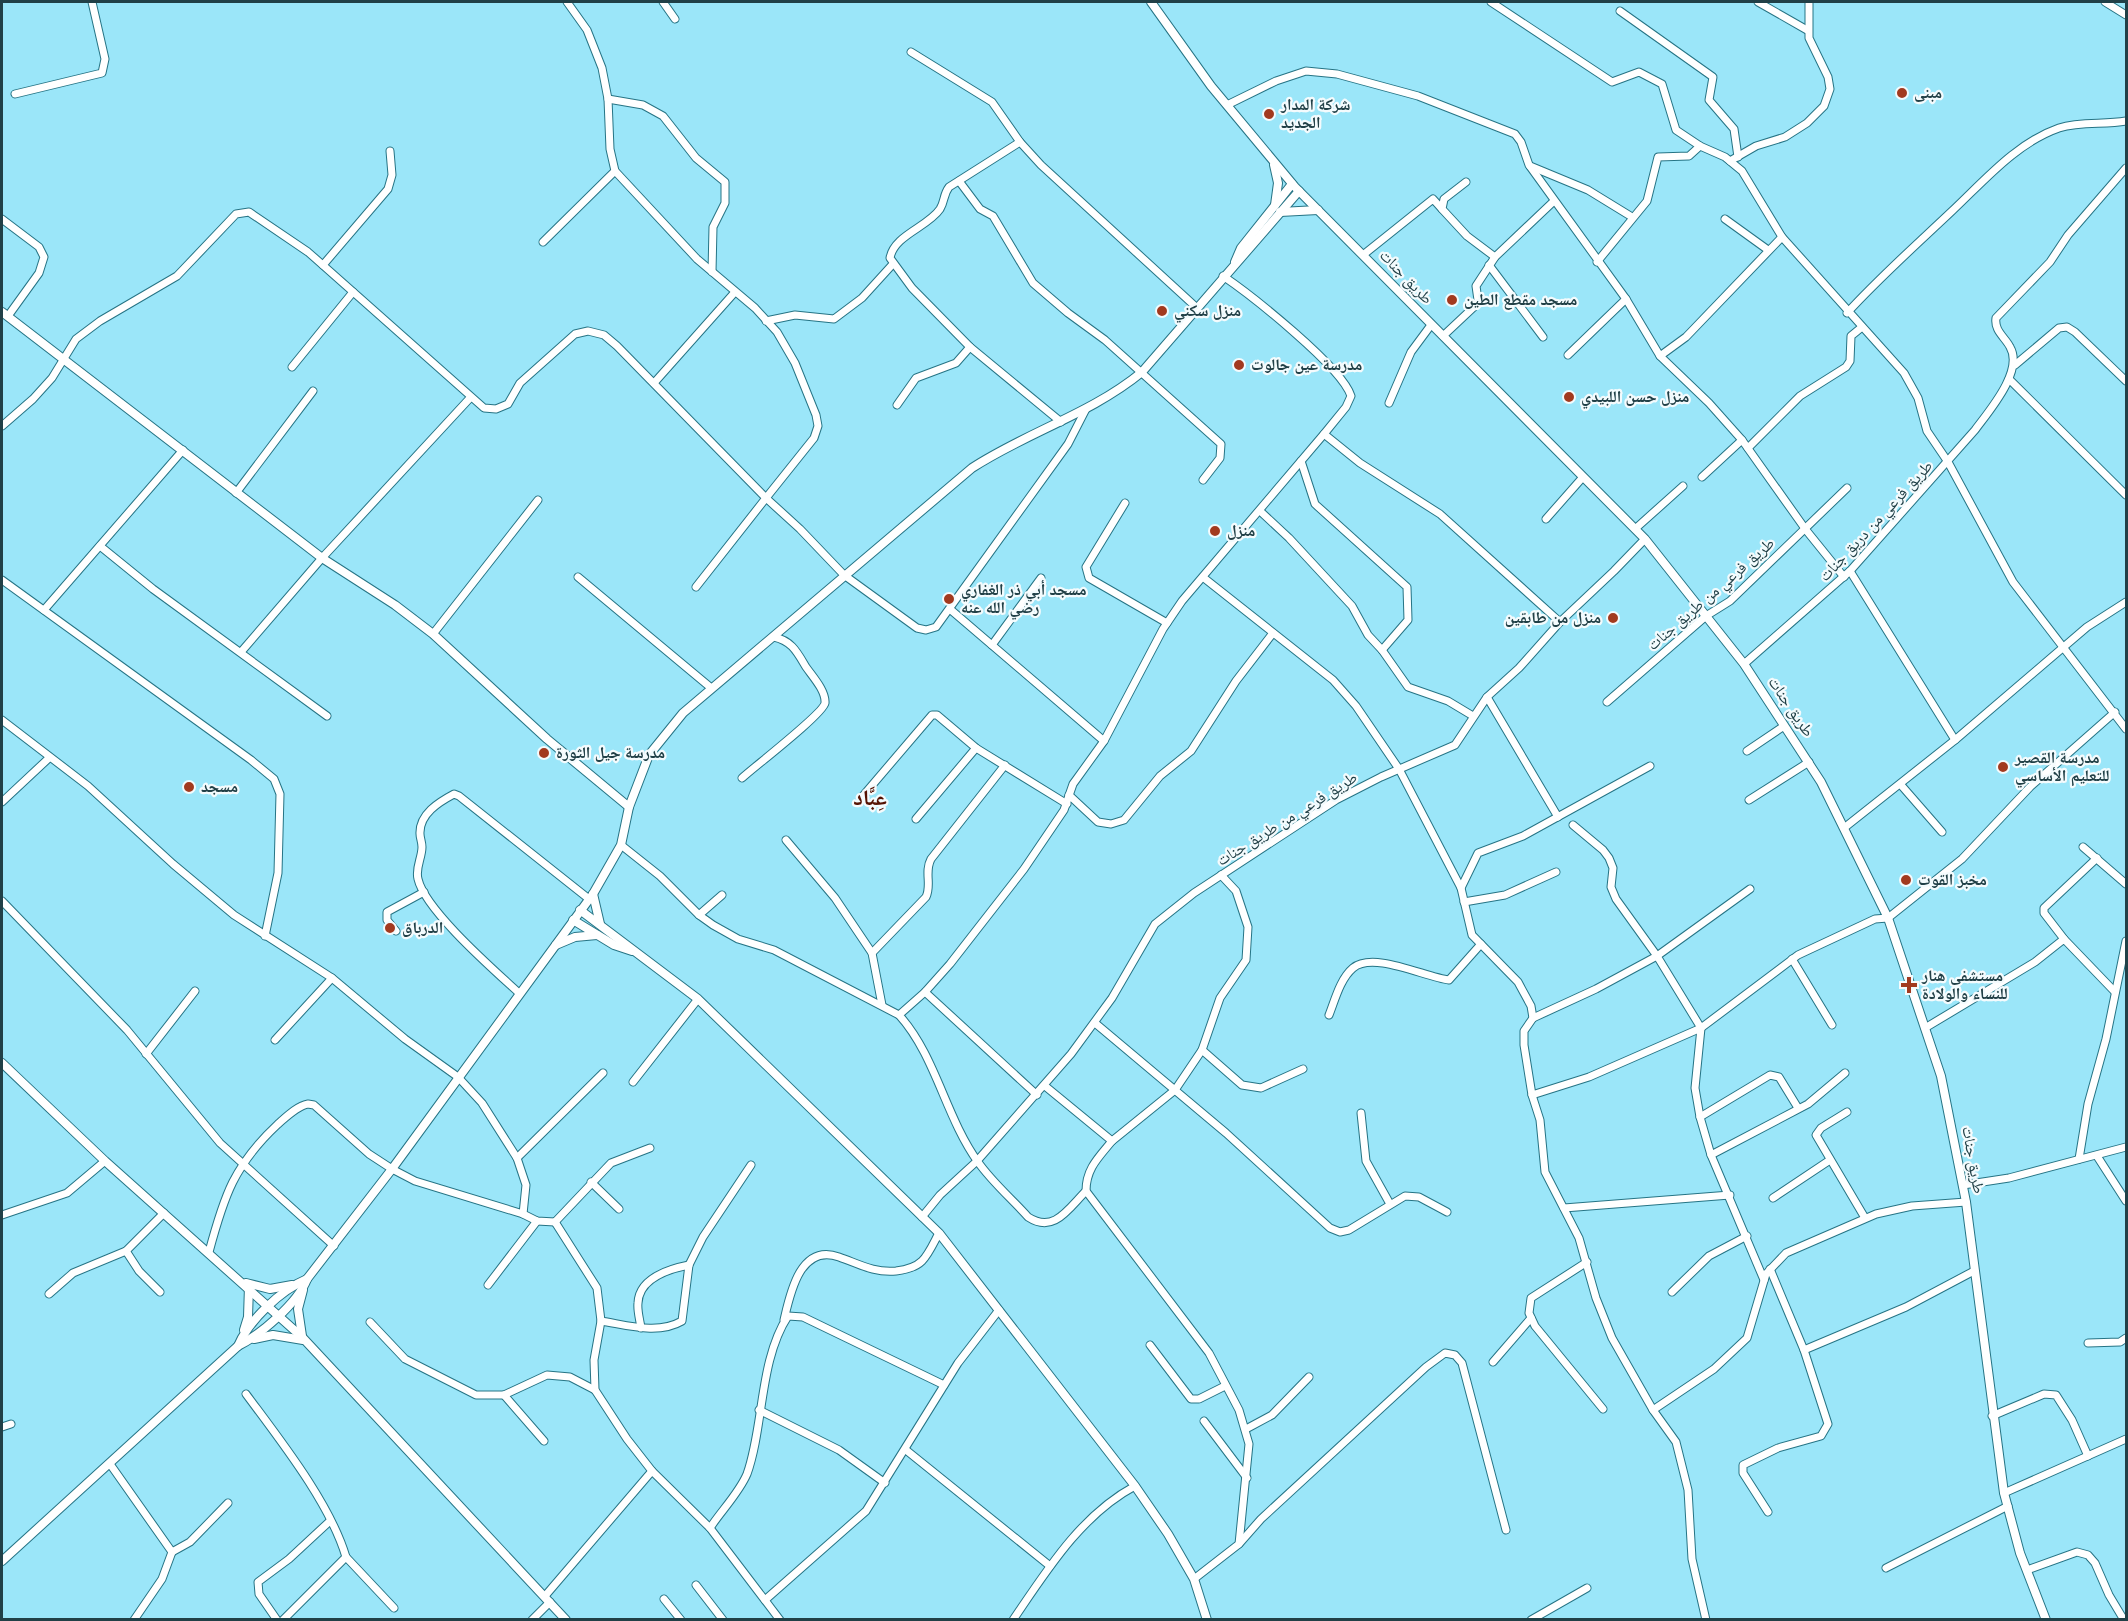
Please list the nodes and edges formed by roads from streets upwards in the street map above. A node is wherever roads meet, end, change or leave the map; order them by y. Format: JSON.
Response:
{"nodes":[{"id":1,"x":92,"y":2,"type":"edge"},
{"id":2,"x":567,"y":2,"type":"edge"},
{"id":3,"x":663,"y":2,"type":"edge"},
{"id":4,"x":1151,"y":2,"type":"edge"},
{"id":5,"x":1491,"y":2,"type":"edge"},
{"id":6,"x":1758,"y":2,"type":"edge"},
{"id":7,"x":1809,"y":2,"type":"edge"},
{"id":8,"x":2105,"y":2,"type":"edge"},
{"id":9,"x":1620,"y":12,"type":"dead end"},
{"id":10,"x":2127,"y":15,"type":"edge"},
{"id":11,"x":675,"y":19,"type":"dead end"},
{"id":12,"x":1807,"y":30,"type":"junction"},
{"id":13,"x":911,"y":52,"type":"dead end"},
{"id":14,"x":15,"y":94,"type":"dead end"},
{"id":15,"x":608,"y":99,"type":"junction"},
{"id":16,"x":1227,"y":105,"type":"junction"},
{"id":17,"x":2127,"y":121,"type":"edge"},
{"id":18,"x":1020,"y":142,"type":"junction"},
{"id":19,"x":1700,"y":146,"type":"junction"},
{"id":20,"x":390,"y":151,"type":"dead end"},
{"id":21,"x":1738,"y":157,"type":"junction"},
{"id":22,"x":1273,"y":161,"type":"junction"},
{"id":23,"x":1730,"y":161,"type":"junction"},
{"id":24,"x":1529,"y":165,"type":"junction"},
{"id":25,"x":2127,"y":168,"type":"edge"},
{"id":26,"x":615,"y":171,"type":"junction"},
{"id":27,"x":958,"y":181,"type":"junction"},
{"id":28,"x":1466,"y":182,"type":"dead end"},
{"id":29,"x":1295,"y":188,"type":"junction"},
{"id":30,"x":1554,"y":201,"type":"junction"},
{"id":31,"x":1442,"y":209,"type":"junction"},
{"id":32,"x":1277,"y":210,"type":"junction"},
{"id":33,"x":1318,"y":210,"type":"junction"},
{"id":34,"x":1632,"y":217,"type":"junction"},
{"id":35,"x":2,"y":219,"type":"edge"},
{"id":36,"x":1725,"y":219,"type":"dead end"},
{"id":37,"x":1782,"y":237,"type":"junction"},
{"id":38,"x":543,"y":242,"type":"dead end"},
{"id":39,"x":1768,"y":250,"type":"junction"},
{"id":40,"x":1363,"y":255,"type":"junction"},
{"id":41,"x":1495,"y":257,"type":"junction"},
{"id":42,"x":1597,"y":262,"type":"junction"},
{"id":43,"x":323,"y":265,"type":"junction"},
{"id":44,"x":892,"y":265,"type":"junction"},
{"id":45,"x":1489,"y":265,"type":"junction"},
{"id":46,"x":712,"y":272,"type":"junction"},
{"id":47,"x":1223,"y":276,"type":"junction"},
{"id":48,"x":353,"y":292,"type":"junction"},
{"id":49,"x":735,"y":292,"type":"junction"},
{"id":50,"x":1626,"y":299,"type":"junction"},
{"id":51,"x":1197,"y":308,"type":"junction"},
{"id":52,"x":1847,"y":313,"type":"junction"},
{"id":53,"x":5,"y":314,"type":"edge"},
{"id":54,"x":766,"y":321,"type":"junction"},
{"id":55,"x":1431,"y":325,"type":"junction"},
{"id":56,"x":1862,"y":327,"type":"junction"},
{"id":57,"x":1443,"y":336,"type":"junction"},
{"id":58,"x":1543,"y":337,"type":"dead end"},
{"id":59,"x":970,"y":347,"type":"junction"},
{"id":60,"x":1568,"y":355,"type":"dead end"},
{"id":61,"x":1660,"y":356,"type":"junction"},
{"id":62,"x":64,"y":359,"type":"junction"},
{"id":63,"x":2015,"y":365,"type":"junction"},
{"id":64,"x":292,"y":367,"type":"dead end"},
{"id":65,"x":1142,"y":372,"type":"junction"},
{"id":66,"x":2009,"y":379,"type":"junction"},
{"id":67,"x":2127,"y":381,"type":"edge"},
{"id":68,"x":654,"y":383,"type":"junction"},
{"id":69,"x":313,"y":391,"type":"dead end"},
{"id":70,"x":470,"y":398,"type":"junction"},
{"id":71,"x":1389,"y":404,"type":"dead end"},
{"id":72,"x":897,"y":405,"type":"dead end"},
{"id":73,"x":1086,"y":409,"type":"junction"},
{"id":74,"x":1060,"y":422,"type":"junction"},
{"id":75,"x":2,"y":426,"type":"edge"},
{"id":76,"x":1324,"y":434,"type":"junction"},
{"id":77,"x":1742,"y":440,"type":"junction"},
{"id":78,"x":1748,"y":448,"type":"junction"},
{"id":79,"x":183,"y":450,"type":"junction"},
{"id":80,"x":1302,"y":461,"type":"junction"},
{"id":81,"x":1948,"y":462,"type":"junction"},
{"id":82,"x":1583,"y":477,"type":"junction"},
{"id":83,"x":1702,"y":477,"type":"dead end"},
{"id":84,"x":1203,"y":480,"type":"dead end"},
{"id":85,"x":1683,"y":486,"type":"dead end"},
{"id":86,"x":1847,"y":488,"type":"dead end"},
{"id":87,"x":237,"y":493,"type":"junction"},
{"id":88,"x":2127,"y":495,"type":"edge"},
{"id":89,"x":766,"y":498,"type":"junction"},
{"id":90,"x":538,"y":501,"type":"dead end"},
{"id":91,"x":1125,"y":503,"type":"dead end"},
{"id":92,"x":1260,"y":511,"type":"junction"},
{"id":93,"x":1546,"y":519,"type":"dead end"},
{"id":94,"x":1635,"y":529,"type":"junction"},
{"id":95,"x":1806,"y":530,"type":"junction"},
{"id":96,"x":1645,"y":539,"type":"junction"},
{"id":97,"x":100,"y":546,"type":"junction"},
{"id":98,"x":322,"y":558,"type":"junction"},
{"id":99,"x":1850,"y":571,"type":"junction"},
{"id":100,"x":844,"y":575,"type":"junction"},
{"id":101,"x":578,"y":577,"type":"dead end"},
{"id":102,"x":1041,"y":578,"type":"dead end"},
{"id":103,"x":1204,"y":578,"type":"junction"},
{"id":104,"x":1844,"y":578,"type":"junction"},
{"id":105,"x":2,"y":580,"type":"edge"},
{"id":106,"x":696,"y":587,"type":"dead end"},
{"id":107,"x":2127,"y":602,"type":"edge"},
{"id":108,"x":44,"y":610,"type":"junction"},
{"id":109,"x":951,"y":610,"type":"junction"},
{"id":110,"x":1706,"y":616,"type":"junction"},
{"id":111,"x":1560,"y":622,"type":"junction"},
{"id":112,"x":1167,"y":623,"type":"junction"},
{"id":113,"x":1273,"y":633,"type":"junction"},
{"id":114,"x":433,"y":634,"type":"junction"},
{"id":115,"x":774,"y":637,"type":"junction"},
{"id":116,"x":992,"y":645,"type":"junction"},
{"id":117,"x":2063,"y":646,"type":"junction"},
{"id":118,"x":1382,"y":650,"type":"junction"},
{"id":119,"x":241,"y":652,"type":"junction"},
{"id":120,"x":1744,"y":664,"type":"junction"},
{"id":121,"x":710,"y":687,"type":"junction"},
{"id":122,"x":1487,"y":697,"type":"junction"},
{"id":123,"x":1607,"y":702,"type":"dead end"},
{"id":124,"x":2115,"y":712,"type":"junction"},
{"id":125,"x":327,"y":716,"type":"dead end"},
{"id":126,"x":1473,"y":716,"type":"junction"},
{"id":127,"x":2,"y":720,"type":"edge"},
{"id":128,"x":1785,"y":726,"type":"junction"},
{"id":129,"x":2127,"y":729,"type":"edge"},
{"id":130,"x":1955,"y":740,"type":"junction"},
{"id":131,"x":1104,"y":741,"type":"junction"},
{"id":132,"x":976,"y":747,"type":"junction"},
{"id":133,"x":1747,"y":751,"type":"dead end"},
{"id":134,"x":50,"y":758,"type":"junction"},
{"id":135,"x":1809,"y":762,"type":"junction"},
{"id":136,"x":1005,"y":765,"type":"junction"},
{"id":137,"x":1650,"y":766,"type":"dead end"},
{"id":138,"x":1399,"y":769,"type":"junction"},
{"id":139,"x":742,"y":777,"type":"dead end"},
{"id":140,"x":1901,"y":785,"type":"junction"},
{"id":141,"x":1069,"y":795,"type":"junction"},
{"id":142,"x":862,"y":797,"type":"dead end"},
{"id":143,"x":1749,"y":800,"type":"dead end"},
{"id":144,"x":2,"y":801,"type":"edge"},
{"id":145,"x":1067,"y":804,"type":"junction"},
{"id":146,"x":629,"y":807,"type":"junction"},
{"id":147,"x":1558,"y":817,"type":"junction"},
{"id":148,"x":916,"y":819,"type":"dead end"},
{"id":149,"x":1574,"y":825,"type":"dead end"},
{"id":150,"x":1844,"y":828,"type":"junction"},
{"id":151,"x":1942,"y":832,"type":"dead end"},
{"id":152,"x":786,"y":840,"type":"dead end"},
{"id":153,"x":621,"y":845,"type":"junction"},
{"id":154,"x":2084,"y":847,"type":"dead end"},
{"id":155,"x":2097,"y":858,"type":"junction"},
{"id":156,"x":1556,"y":872,"type":"dead end"},
{"id":157,"x":1221,"y":875,"type":"junction"},
{"id":158,"x":2127,"y":884,"type":"edge"},
{"id":159,"x":1461,"y":888,"type":"junction"},
{"id":160,"x":1750,"y":889,"type":"dead end"},
{"id":161,"x":424,"y":892,"type":"junction"},
{"id":162,"x":722,"y":895,"type":"dead end"},
{"id":163,"x":591,"y":897,"type":"junction"},
{"id":164,"x":2,"y":901,"type":"edge"},
{"id":165,"x":1464,"y":902,"type":"junction"},
{"id":166,"x":580,"y":910,"type":"junction"},
{"id":167,"x":699,"y":915,"type":"junction"},
{"id":168,"x":1888,"y":918,"type":"junction"},
{"id":169,"x":573,"y":920,"type":"junction"},
{"id":170,"x":600,"y":924,"type":"junction"},
{"id":171,"x":396,"y":931,"type":"dead end"},
{"id":172,"x":597,"y":935,"type":"junction"},
{"id":173,"x":265,"y":936,"type":"junction"},
{"id":174,"x":2064,"y":939,"type":"junction"},
{"id":175,"x":2127,"y":941,"type":"edge"},
{"id":176,"x":1481,"y":944,"type":"junction"},
{"id":177,"x":553,"y":947,"type":"junction"},
{"id":178,"x":632,"y":952,"type":"junction"},
{"id":179,"x":872,"y":953,"type":"junction"},
{"id":180,"x":1657,"y":956,"type":"junction"},
{"id":181,"x":1792,"y":959,"type":"junction"},
{"id":182,"x":332,"y":978,"type":"junction"},
{"id":183,"x":195,"y":991,"type":"dead end"},
{"id":184,"x":925,"y":992,"type":"junction"},
{"id":185,"x":2115,"y":992,"type":"junction"},
{"id":186,"x":519,"y":993,"type":"junction"},
{"id":187,"x":698,"y":999,"type":"junction"},
{"id":188,"x":882,"y":1005,"type":"junction"},
{"id":189,"x":899,"y":1015,"type":"junction"},
{"id":190,"x":1329,"y":1015,"type":"dead end"},
{"id":191,"x":1533,"y":1018,"type":"junction"},
{"id":192,"x":1095,"y":1023,"type":"junction"},
{"id":193,"x":1832,"y":1025,"type":"dead end"},
{"id":194,"x":1701,"y":1028,"type":"junction"},
{"id":195,"x":1925,"y":1028,"type":"junction"},
{"id":196,"x":275,"y":1040,"type":"dead end"},
{"id":197,"x":1202,"y":1050,"type":"junction"},
{"id":198,"x":146,"y":1054,"type":"junction"},
{"id":199,"x":2,"y":1063,"type":"edge"},
{"id":200,"x":1303,"y":1069,"type":"dead end"},
{"id":201,"x":603,"y":1073,"type":"dead end"},
{"id":202,"x":1845,"y":1073,"type":"dead end"},
{"id":203,"x":458,"y":1077,"type":"junction"},
{"id":204,"x":633,"y":1082,"type":"dead end"},
{"id":205,"x":1046,"y":1086,"type":"junction"},
{"id":206,"x":1175,"y":1090,"type":"junction"},
{"id":207,"x":1037,"y":1095,"type":"junction"},
{"id":208,"x":1532,"y":1095,"type":"junction"},
{"id":209,"x":1798,"y":1108,"type":"junction"},
{"id":210,"x":1847,"y":1112,"type":"dead end"},
{"id":211,"x":1361,"y":1113,"type":"dead end"},
{"id":212,"x":1700,"y":1117,"type":"junction"},
{"id":213,"x":1112,"y":1141,"type":"junction"},
{"id":214,"x":2127,"y":1147,"type":"edge"},
{"id":215,"x":650,"y":1148,"type":"dead end"},
{"id":216,"x":1711,"y":1155,"type":"junction"},
{"id":217,"x":2097,"y":1156,"type":"junction"},
{"id":218,"x":517,"y":1158,"type":"junction"},
{"id":219,"x":2079,"y":1159,"type":"junction"},
{"id":220,"x":1830,"y":1160,"type":"junction"},
{"id":221,"x":105,"y":1161,"type":"junction"},
{"id":222,"x":977,"y":1161,"type":"junction"},
{"id":223,"x":242,"y":1162,"type":"junction"},
{"id":224,"x":750,"y":1165,"type":"dead end"},
{"id":225,"x":392,"y":1169,"type":"junction"},
{"id":226,"x":591,"y":1182,"type":"junction"},
{"id":227,"x":1963,"y":1185,"type":"junction"},
{"id":228,"x":1086,"y":1191,"type":"junction"},
{"id":229,"x":1730,"y":1195,"type":"junction"},
{"id":230,"x":1773,"y":1198,"type":"dead end"},
{"id":231,"x":2127,"y":1201,"type":"edge"},
{"id":232,"x":1966,"y":1202,"type":"junction"},
{"id":233,"x":1390,"y":1204,"type":"junction"},
{"id":234,"x":1564,"y":1208,"type":"junction"},
{"id":235,"x":619,"y":1209,"type":"dead end"},
{"id":236,"x":1447,"y":1212,"type":"dead end"},
{"id":237,"x":164,"y":1213,"type":"junction"},
{"id":238,"x":523,"y":1214,"type":"junction"},
{"id":239,"x":2,"y":1215,"type":"edge"},
{"id":240,"x":922,"y":1216,"type":"junction"},
{"id":241,"x":1865,"y":1218,"type":"junction"},
{"id":242,"x":537,"y":1221,"type":"junction"},
{"id":243,"x":555,"y":1222,"type":"junction"},
{"id":244,"x":939,"y":1233,"type":"junction"},
{"id":245,"x":1747,"y":1236,"type":"junction"},
{"id":246,"x":334,"y":1246,"type":"junction"},
{"id":247,"x":126,"y":1251,"type":"junction"},
{"id":248,"x":209,"y":1252,"type":"junction"},
{"id":249,"x":1587,"y":1262,"type":"junction"},
{"id":250,"x":689,"y":1265,"type":"junction"},
{"id":251,"x":1770,"y":1269,"type":"junction"},
{"id":252,"x":1974,"y":1271,"type":"junction"},
{"id":253,"x":1764,"y":1280,"type":"junction"},
{"id":254,"x":303,"y":1283,"type":"junction"},
{"id":255,"x":246,"y":1284,"type":"junction"},
{"id":256,"x":488,"y":1285,"type":"dead end"},
{"id":257,"x":160,"y":1292,"type":"dead end"},
{"id":258,"x":1672,"y":1292,"type":"dead end"},
{"id":259,"x":50,"y":1294,"type":"dead end"},
{"id":260,"x":269,"y":1307,"type":"junction"},
{"id":261,"x":999,"y":1310,"type":"junction"},
{"id":262,"x":279,"y":1315,"type":"junction"},
{"id":263,"x":1531,"y":1318,"type":"junction"},
{"id":264,"x":601,"y":1321,"type":"junction"},
{"id":265,"x":370,"y":1322,"type":"dead end"},
{"id":266,"x":784,"y":1323,"type":"junction"},
{"id":267,"x":641,"y":1328,"type":"junction"},
{"id":268,"x":244,"y":1332,"type":"junction"},
{"id":269,"x":2127,"y":1338,"type":"edge"},
{"id":270,"x":304,"y":1339,"type":"junction"},
{"id":271,"x":251,"y":1340,"type":"junction"},
{"id":272,"x":2088,"y":1343,"type":"dead end"},
{"id":273,"x":1150,"y":1345,"type":"dead end"},
{"id":274,"x":238,"y":1346,"type":"junction"},
{"id":275,"x":1804,"y":1350,"type":"junction"},
{"id":276,"x":1493,"y":1362,"type":"dead end"},
{"id":277,"x":1309,"y":1377,"type":"dead end"},
{"id":278,"x":944,"y":1385,"type":"junction"},
{"id":279,"x":1225,"y":1386,"type":"junction"},
{"id":280,"x":596,"y":1390,"type":"junction"},
{"id":281,"x":246,"y":1394,"type":"dead end"},
{"id":282,"x":504,"y":1395,"type":"junction"},
{"id":283,"x":1603,"y":1409,"type":"dead end"},
{"id":284,"x":759,"y":1410,"type":"junction"},
{"id":285,"x":1653,"y":1410,"type":"junction"},
{"id":286,"x":1992,"y":1416,"type":"junction"},
{"id":287,"x":1204,"y":1421,"type":"dead end"},
{"id":288,"x":11,"y":1424,"type":"dead end"},
{"id":289,"x":2,"y":1427,"type":"edge"},
{"id":290,"x":1246,"y":1430,"type":"junction"},
{"id":291,"x":2127,"y":1439,"type":"edge"},
{"id":292,"x":544,"y":1441,"type":"dead end"},
{"id":293,"x":906,"y":1450,"type":"junction"},
{"id":294,"x":2088,"y":1456,"type":"junction"},
{"id":295,"x":110,"y":1464,"type":"junction"},
{"id":296,"x":652,"y":1471,"type":"junction"},
{"id":297,"x":1247,"y":1478,"type":"junction"},
{"id":298,"x":885,"y":1483,"type":"junction"},
{"id":299,"x":1135,"y":1486,"type":"junction"},
{"id":300,"x":2004,"y":1493,"type":"junction"},
{"id":301,"x":228,"y":1503,"type":"dead end"},
{"id":302,"x":2008,"y":1506,"type":"junction"},
{"id":303,"x":1768,"y":1512,"type":"dead end"},
{"id":304,"x":330,"y":1521,"type":"junction"},
{"id":305,"x":710,"y":1528,"type":"junction"},
{"id":306,"x":1506,"y":1530,"type":"dead end"},
{"id":307,"x":1239,"y":1544,"type":"junction"},
{"id":308,"x":172,"y":1552,"type":"junction"},
{"id":309,"x":346,"y":1557,"type":"junction"},
{"id":310,"x":2,"y":1561,"type":"edge"},
{"id":311,"x":1050,"y":1566,"type":"junction"},
{"id":312,"x":1886,"y":1568,"type":"dead end"},
{"id":313,"x":2027,"y":1570,"type":"junction"},
{"id":314,"x":1194,"y":1579,"type":"junction"},
{"id":315,"x":696,"y":1585,"type":"dead end"},
{"id":316,"x":1587,"y":1588,"type":"dead end"},
{"id":317,"x":547,"y":1599,"type":"junction"},
{"id":318,"x":664,"y":1599,"type":"dead end"},
{"id":319,"x":765,"y":1600,"type":"junction"},
{"id":320,"x":394,"y":1608,"type":"dead end"},
{"id":321,"x":134,"y":1620,"type":"edge"},
{"id":322,"x":277,"y":1620,"type":"edge"},
{"id":323,"x":283,"y":1620,"type":"edge"},
{"id":324,"x":532,"y":1620,"type":"edge"},
{"id":325,"x":566,"y":1620,"type":"edge"},
{"id":326,"x":681,"y":1620,"type":"edge"},
{"id":327,"x":723,"y":1620,"type":"edge"},
{"id":328,"x":780,"y":1620,"type":"edge"},
{"id":329,"x":1013,"y":1620,"type":"edge"},
{"id":330,"x":1207,"y":1620,"type":"edge"},
{"id":331,"x":1531,"y":1620,"type":"edge"},
{"id":332,"x":1706,"y":1620,"type":"edge"},
{"id":333,"x":2046,"y":1620,"type":"edge"},
{"id":334,"x":2124,"y":1620,"type":"edge"}],
"edges":[{"from":1,"to":14,"type":"street"},
{"from":2,"to":15,"type":"street"},
{"from":3,"to":11,"type":"street"},
{"from":4,"to":16,"type":"street","name":"طريق جنات"},
{"from":5,"to":19,"type":"street"},
{"from":6,"to":12,"type":"street"},
{"from":7,"to":12,"type":"street"},
{"from":8,"to":10,"type":"street"},
{"from":9,"to":21,"type":"street"},
{"from":12,"to":21,"type":"street"},
{"from":13,"to":18,"type":"street"},
{"from":15,"to":26,"type":"street"},
{"from":15,"to":46,"type":"street"},
{"from":16,"to":22,"type":"street","name":"طريق جنات"},
{"from":16,"to":24,"type":"street"},
{"from":17,"to":52,"type":"street"},
{"from":18,"to":27,"type":"street"},
{"from":18,"to":51,"type":"street"},
{"from":19,"to":23,"type":"street"},
{"from":19,"to":34,"type":"street"},
{"from":20,"to":43,"type":"street"},
{"from":21,"to":23,"type":"street"},
{"from":22,"to":29,"type":"street","name":"طريق جنات"},
{"from":22,"to":32,"type":"street"},
{"from":23,"to":37,"type":"street"},
{"from":24,"to":30,"type":"street"},
{"from":24,"to":34,"type":"street"},
{"from":25,"to":63,"type":"street"},
{"from":26,"to":38,"type":"street"},
{"from":26,"to":46,"type":"street"},
{"from":27,"to":44,"type":"street"},
{"from":27,"to":65,"type":"street"},
{"from":28,"to":31,"type":"street"},
{"from":29,"to":32,"type":"street"},
{"from":29,"to":33,"type":"street","name":"طريق جنات"},
{"from":30,"to":41,"type":"street"},
{"from":30,"to":42,"type":"street"},
{"from":31,"to":40,"type":"street"},
{"from":31,"to":41,"type":"street"},
{"from":32,"to":33,"type":"street"},
{"from":32,"to":47,"type":"street"},
{"from":33,"to":40,"type":"street","name":"طريق جنات"},
{"from":34,"to":42,"type":"street"},
{"from":35,"to":53,"type":"street"},
{"from":36,"to":39,"type":"street"},
{"from":37,"to":39,"type":"street"},
{"from":37,"to":52,"type":"street"},
{"from":39,"to":61,"type":"street"},
{"from":40,"to":55,"type":"street","name":"طريق جنات"},
{"from":41,"to":45,"type":"street"},
{"from":42,"to":50,"type":"street"},
{"from":43,"to":48,"type":"street"},
{"from":43,"to":62,"type":"street"},
{"from":44,"to":54,"type":"street"},
{"from":44,"to":59,"type":"street"},
{"from":45,"to":57,"type":"street"},
{"from":45,"to":58,"type":"street"},
{"from":46,"to":49,"type":"street"},
{"from":47,"to":51,"type":"street"},
{"from":47,"to":76,"type":"street"},
{"from":48,"to":64,"type":"street"},
{"from":48,"to":70,"type":"street"},
{"from":49,"to":54,"type":"street"},
{"from":49,"to":68,"type":"street"},
{"from":50,"to":60,"type":"street"},
{"from":50,"to":61,"type":"street"},
{"from":51,"to":65,"type":"street"},
{"from":52,"to":56,"type":"street"},
{"from":53,"to":62,"type":"street"},
{"from":54,"to":89,"type":"street"},
{"from":55,"to":57,"type":"street","name":"طريق جنات"},
{"from":55,"to":71,"type":"street"},
{"from":56,"to":78,"type":"street"},
{"from":56,"to":81,"type":"street"},
{"from":57,"to":82,"type":"street","name":"طريق جنات"},
{"from":59,"to":72,"type":"street"},
{"from":59,"to":74,"type":"street"},
{"from":61,"to":77,"type":"street"},
{"from":62,"to":75,"type":"street"},
{"from":62,"to":79,"type":"street"},
{"from":63,"to":66,"type":"street","name":"طريق فرعي من دريق جنات"},
{"from":63,"to":67,"type":"street"},
{"from":65,"to":73,"type":"street"},
{"from":65,"to":84,"type":"street"},
{"from":66,"to":81,"type":"street","name":"طريق فرعي من دريق جنات"},
{"from":66,"to":88,"type":"street"},
{"from":68,"to":70,"type":"street"},
{"from":68,"to":89,"type":"street"},
{"from":69,"to":87,"type":"street"},
{"from":70,"to":98,"type":"street"},
{"from":73,"to":74,"type":"street"},
{"from":73,"to":109,"type":"street"},
{"from":74,"to":100,"type":"street"},
{"from":76,"to":80,"type":"street"},
{"from":76,"to":111,"type":"street"},
{"from":77,"to":78,"type":"street"},
{"from":77,"to":83,"type":"street"},
{"from":78,"to":95,"type":"street"},
{"from":79,"to":87,"type":"street"},
{"from":79,"to":97,"type":"street"},
{"from":80,"to":92,"type":"street"},
{"from":80,"to":118,"type":"street"},
{"from":81,"to":99,"type":"street","name":"طريق فرعي من دريق جنات"},
{"from":81,"to":117,"type":"street"},
{"from":82,"to":93,"type":"street"},
{"from":82,"to":94,"type":"street","name":"طريق جنات"},
{"from":85,"to":94,"type":"street"},
{"from":86,"to":95,"type":"street","name":"طريق فرعي من طريق جنات"},
{"from":87,"to":98,"type":"street"},
{"from":89,"to":100,"type":"street"},
{"from":89,"to":106,"type":"street"},
{"from":90,"to":114,"type":"street"},
{"from":91,"to":112,"type":"street"},
{"from":92,"to":103,"type":"street"},
{"from":92,"to":118,"type":"street"},
{"from":94,"to":96,"type":"street","name":"طريق جنات"},
{"from":95,"to":104,"type":"street"},
{"from":95,"to":110,"type":"street","name":"طريق فرعي من طريق جنات"},
{"from":96,"to":110,"type":"street","name":"طريق جنات"},
{"from":96,"to":111,"type":"street","name":"طريق فرعي من طريق جنات"},
{"from":97,"to":108,"type":"street"},
{"from":97,"to":119,"type":"street"},
{"from":98,"to":114,"type":"street"},
{"from":98,"to":119,"type":"street"},
{"from":99,"to":104,"type":"street","name":"طريق فرعي من دريق جنات"},
{"from":99,"to":130,"type":"street"},
{"from":100,"to":109,"type":"street"},
{"from":100,"to":115,"type":"street"},
{"from":101,"to":121,"type":"street"},
{"from":102,"to":116,"type":"street"},
{"from":103,"to":112,"type":"street"},
{"from":103,"to":113,"type":"street"},
{"from":104,"to":120,"type":"street","name":"طريق فرعي من دريق جنات"},
{"from":105,"to":108,"type":"street"},
{"from":107,"to":117,"type":"street"},
{"from":108,"to":173,"type":"street"},
{"from":109,"to":116,"type":"street"},
{"from":110,"to":120,"type":"street","name":"طريق جنات"},
{"from":110,"to":123,"type":"street","name":"طريق فرعي من طريق جنات"},
{"from":111,"to":122,"type":"street","name":"طريق فرعي من طريق جنات"},
{"from":112,"to":131,"type":"street"},
{"from":113,"to":138,"type":"street"},
{"from":113,"to":141,"type":"street"},
{"from":114,"to":146,"type":"street"},
{"from":115,"to":121,"type":"street"},
{"from":115,"to":139,"type":"street"},
{"from":116,"to":131,"type":"street"},
{"from":117,"to":124,"type":"street"},
{"from":117,"to":130,"type":"street"},
{"from":118,"to":126,"type":"street"},
{"from":119,"to":125,"type":"street"},
{"from":120,"to":128,"type":"street","name":"طريق جنات"},
{"from":121,"to":146,"type":"street"},
{"from":122,"to":126,"type":"street","name":"طريق فرعي من طريق جنات"},
{"from":122,"to":147,"type":"street"},
{"from":124,"to":129,"type":"street"},
{"from":124,"to":168,"type":"street"},
{"from":126,"to":138,"type":"street","name":"طريق فرعي من طريق جنات"},
{"from":127,"to":134,"type":"street"},
{"from":128,"to":133,"type":"street"},
{"from":128,"to":135,"type":"street","name":"طريق جنات"},
{"from":130,"to":140,"type":"street"},
{"from":131,"to":141,"type":"street"},
{"from":132,"to":136,"type":"street"},
{"from":132,"to":142,"type":"street"},
{"from":132,"to":148,"type":"street"},
{"from":134,"to":144,"type":"street"},
{"from":134,"to":173,"type":"street"},
{"from":135,"to":143,"type":"street"},
{"from":135,"to":150,"type":"street","name":"طريق جنات"},
{"from":136,"to":145,"type":"street"},
{"from":136,"to":179,"type":"street"},
{"from":137,"to":147,"type":"street"},
{"from":138,"to":157,"type":"street","name":"طريق فرعي من طريق جنات"},
{"from":138,"to":159,"type":"street"},
{"from":140,"to":150,"type":"street"},
{"from":140,"to":151,"type":"street"},
{"from":141,"to":145,"type":"street"},
{"from":145,"to":184,"type":"street"},
{"from":146,"to":153,"type":"street"},
{"from":147,"to":159,"type":"street"},
{"from":149,"to":180,"type":"street"},
{"from":150,"to":168,"type":"street","name":"طريق جنات"},
{"from":152,"to":179,"type":"street"},
{"from":153,"to":163,"type":"street"},
{"from":153,"to":167,"type":"street"},
{"from":154,"to":155,"type":"street"},
{"from":155,"to":158,"type":"street"},
{"from":155,"to":174,"type":"street"},
{"from":156,"to":165,"type":"street"},
{"from":157,"to":192,"type":"street","name":"طريق فرعي من طريق جنات"},
{"from":157,"to":197,"type":"street"},
{"from":159,"to":165,"type":"street"},
{"from":160,"to":180,"type":"street"},
{"from":161,"to":163,"type":"street"},
{"from":161,"to":171,"type":"street"},
{"from":161,"to":186,"type":"street"},
{"from":162,"to":167,"type":"street"},
{"from":163,"to":166,"type":"street"},
{"from":163,"to":170,"type":"street"},
{"from":164,"to":198,"type":"street"},
{"from":165,"to":176,"type":"street"},
{"from":166,"to":169,"type":"street"},
{"from":166,"to":170,"type":"street"},
{"from":167,"to":188,"type":"street"},
{"from":168,"to":181,"type":"street"},
{"from":168,"to":195,"type":"street","name":"طريق جنات"},
{"from":169,"to":172,"type":"street"},
{"from":169,"to":177,"type":"street"},
{"from":170,"to":178,"type":"street"},
{"from":172,"to":177,"type":"street"},
{"from":172,"to":178,"type":"street"},
{"from":173,"to":182,"type":"street"},
{"from":174,"to":185,"type":"street"},
{"from":174,"to":195,"type":"street"},
{"from":175,"to":185,"type":"street"},
{"from":176,"to":190,"type":"street"},
{"from":176,"to":191,"type":"street"},
{"from":177,"to":186,"type":"street"},
{"from":178,"to":187,"type":"street"},
{"from":179,"to":188,"type":"street"},
{"from":180,"to":191,"type":"street"},
{"from":180,"to":194,"type":"street"},
{"from":181,"to":193,"type":"street"},
{"from":181,"to":194,"type":"street"},
{"from":182,"to":196,"type":"street"},
{"from":182,"to":203,"type":"street"},
{"from":183,"to":198,"type":"street"},
{"from":184,"to":189,"type":"street"},
{"from":184,"to":207,"type":"street"},
{"from":185,"to":219,"type":"street"},
{"from":186,"to":203,"type":"street"},
{"from":187,"to":204,"type":"street"},
{"from":187,"to":240,"type":"street"},
{"from":188,"to":189,"type":"street"},
{"from":189,"to":222,"type":"street"},
{"from":191,"to":208,"type":"street"},
{"from":192,"to":205,"type":"street","name":"طريق فرعي من طريق جنات"},
{"from":192,"to":206,"type":"street"},
{"from":194,"to":208,"type":"street"},
{"from":194,"to":212,"type":"street"},
{"from":195,"to":227,"type":"street","name":"طريق جنات"},
{"from":197,"to":200,"type":"street"},
{"from":197,"to":206,"type":"street"},
{"from":198,"to":223,"type":"street"},
{"from":199,"to":221,"type":"street"},
{"from":201,"to":218,"type":"street"},
{"from":202,"to":209,"type":"street"},
{"from":203,"to":218,"type":"street"},
{"from":203,"to":225,"type":"street"},
{"from":205,"to":207,"type":"street","name":"طريق فرعي من طريق جنات"},
{"from":205,"to":213,"type":"street"},
{"from":206,"to":213,"type":"street"},
{"from":206,"to":233,"type":"street"},
{"from":207,"to":222,"type":"street","name":"طريق فرعي من طريق جنات"},
{"from":208,"to":234,"type":"street"},
{"from":209,"to":212,"type":"street"},
{"from":209,"to":216,"type":"street"},
{"from":210,"to":220,"type":"street"},
{"from":211,"to":233,"type":"street"},
{"from":212,"to":216,"type":"street"},
{"from":213,"to":228,"type":"street"},
{"from":214,"to":217,"type":"street"},
{"from":215,"to":226,"type":"street"},
{"from":216,"to":229,"type":"street"},
{"from":217,"to":219,"type":"street"},
{"from":217,"to":231,"type":"street"},
{"from":218,"to":238,"type":"street"},
{"from":219,"to":227,"type":"street"},
{"from":220,"to":230,"type":"street"},
{"from":220,"to":241,"type":"street"},
{"from":221,"to":237,"type":"street"},
{"from":221,"to":239,"type":"street"},
{"from":222,"to":228,"type":"street"},
{"from":222,"to":240,"type":"street","name":"طريق فرعي من طريق جنات"},
{"from":223,"to":225,"type":"street"},
{"from":223,"to":246,"type":"street"},
{"from":223,"to":248,"type":"street"},
{"from":224,"to":250,"type":"street"},
{"from":225,"to":238,"type":"street"},
{"from":225,"to":246,"type":"street"},
{"from":226,"to":235,"type":"street"},
{"from":226,"to":243,"type":"street"},
{"from":227,"to":232,"type":"street","name":"طريق جنات"},
{"from":228,"to":279,"type":"street"},
{"from":229,"to":234,"type":"street"},
{"from":229,"to":245,"type":"street"},
{"from":232,"to":241,"type":"street"},
{"from":232,"to":252,"type":"street","name":"طريق جنات"},
{"from":233,"to":236,"type":"street"},
{"from":234,"to":249,"type":"street"},
{"from":237,"to":247,"type":"street"},
{"from":237,"to":248,"type":"street"},
{"from":238,"to":242,"type":"street"},
{"from":240,"to":244,"type":"street"},
{"from":241,"to":251,"type":"street"},
{"from":242,"to":243,"type":"street"},
{"from":242,"to":256,"type":"street"},
{"from":243,"to":264,"type":"street"},
{"from":244,"to":261,"type":"street"},
{"from":244,"to":266,"type":"street"},
{"from":245,"to":253,"type":"street"},
{"from":245,"to":258,"type":"street"},
{"from":246,"to":254,"type":"street"},
{"from":247,"to":257,"type":"street"},
{"from":247,"to":259,"type":"street"},
{"from":248,"to":255,"type":"street"},
{"from":249,"to":263,"type":"street"},
{"from":249,"to":285,"type":"street"},
{"from":250,"to":267,"type":"street"},
{"from":250,"to":267,"type":"street"},
{"from":251,"to":253,"type":"street"},
{"from":251,"to":275,"type":"street"},
{"from":252,"to":275,"type":"street"},
{"from":252,"to":286,"type":"street","name":"طريق جنات"},
{"from":253,"to":285,"type":"street"},
{"from":254,"to":255,"type":"street"},
{"from":254,"to":260,"type":"street"},
{"from":254,"to":262,"type":"street"},
{"from":254,"to":270,"type":"street"},
{"from":255,"to":260,"type":"street"},
{"from":255,"to":268,"type":"street"},
{"from":260,"to":262,"type":"street"},
{"from":260,"to":268,"type":"street"},
{"from":261,"to":278,"type":"street"},
{"from":261,"to":299,"type":"street"},
{"from":262,"to":270,"type":"street"},
{"from":262,"to":271,"type":"street"},
{"from":263,"to":276,"type":"street"},
{"from":263,"to":283,"type":"street"},
{"from":264,"to":267,"type":"street"},
{"from":264,"to":280,"type":"street"},
{"from":265,"to":282,"type":"street"},
{"from":266,"to":278,"type":"street"},
{"from":266,"to":284,"type":"street"},
{"from":268,"to":274,"type":"street"},
{"from":269,"to":272,"type":"street"},
{"from":270,"to":271,"type":"street"},
{"from":270,"to":317,"type":"street"},
{"from":271,"to":274,"type":"street"},
{"from":273,"to":279,"type":"street"},
{"from":274,"to":295,"type":"street"},
{"from":275,"to":303,"type":"street"},
{"from":277,"to":290,"type":"street"},
{"from":278,"to":293,"type":"street"},
{"from":279,"to":290,"type":"street"},
{"from":280,"to":282,"type":"street"},
{"from":280,"to":296,"type":"street"},
{"from":281,"to":304,"type":"street"},
{"from":282,"to":292,"type":"street"},
{"from":284,"to":298,"type":"street"},
{"from":284,"to":305,"type":"street"},
{"from":285,"to":332,"type":"street"},
{"from":286,"to":294,"type":"street"},
{"from":286,"to":300,"type":"street","name":"طريق جنات"},
{"from":287,"to":297,"type":"street"},
{"from":288,"to":289,"type":"street"},
{"from":290,"to":297,"type":"street"},
{"from":291,"to":294,"type":"street"},
{"from":293,"to":298,"type":"street"},
{"from":293,"to":311,"type":"street"},
{"from":294,"to":300,"type":"street"},
{"from":295,"to":308,"type":"street"},
{"from":295,"to":310,"type":"street"},
{"from":296,"to":305,"type":"street"},
{"from":296,"to":317,"type":"street"},
{"from":297,"to":307,"type":"street"},
{"from":298,"to":319,"type":"street"},
{"from":299,"to":311,"type":"street"},
{"from":299,"to":314,"type":"street"},
{"from":300,"to":302,"type":"street","name":"طريق جنات"},
{"from":301,"to":308,"type":"street"},
{"from":302,"to":312,"type":"street"},
{"from":302,"to":313,"type":"street","name":"طريق جنات"},
{"from":304,"to":309,"type":"street"},
{"from":304,"to":322,"type":"street"},
{"from":305,"to":319,"type":"street"},
{"from":306,"to":307,"type":"street"},
{"from":307,"to":314,"type":"street"},
{"from":308,"to":321,"type":"street"},
{"from":309,"to":320,"type":"street"},
{"from":309,"to":323,"type":"street"},
{"from":311,"to":329,"type":"street"},
{"from":313,"to":333,"type":"street","name":"طريق جنات"},
{"from":313,"to":334,"type":"street"},
{"from":314,"to":330,"type":"street"},
{"from":315,"to":327,"type":"street"},
{"from":316,"to":331,"type":"street"},
{"from":317,"to":324,"type":"street"},
{"from":317,"to":325,"type":"street"},
{"from":318,"to":326,"type":"street"},
{"from":319,"to":328,"type":"street"}]}
